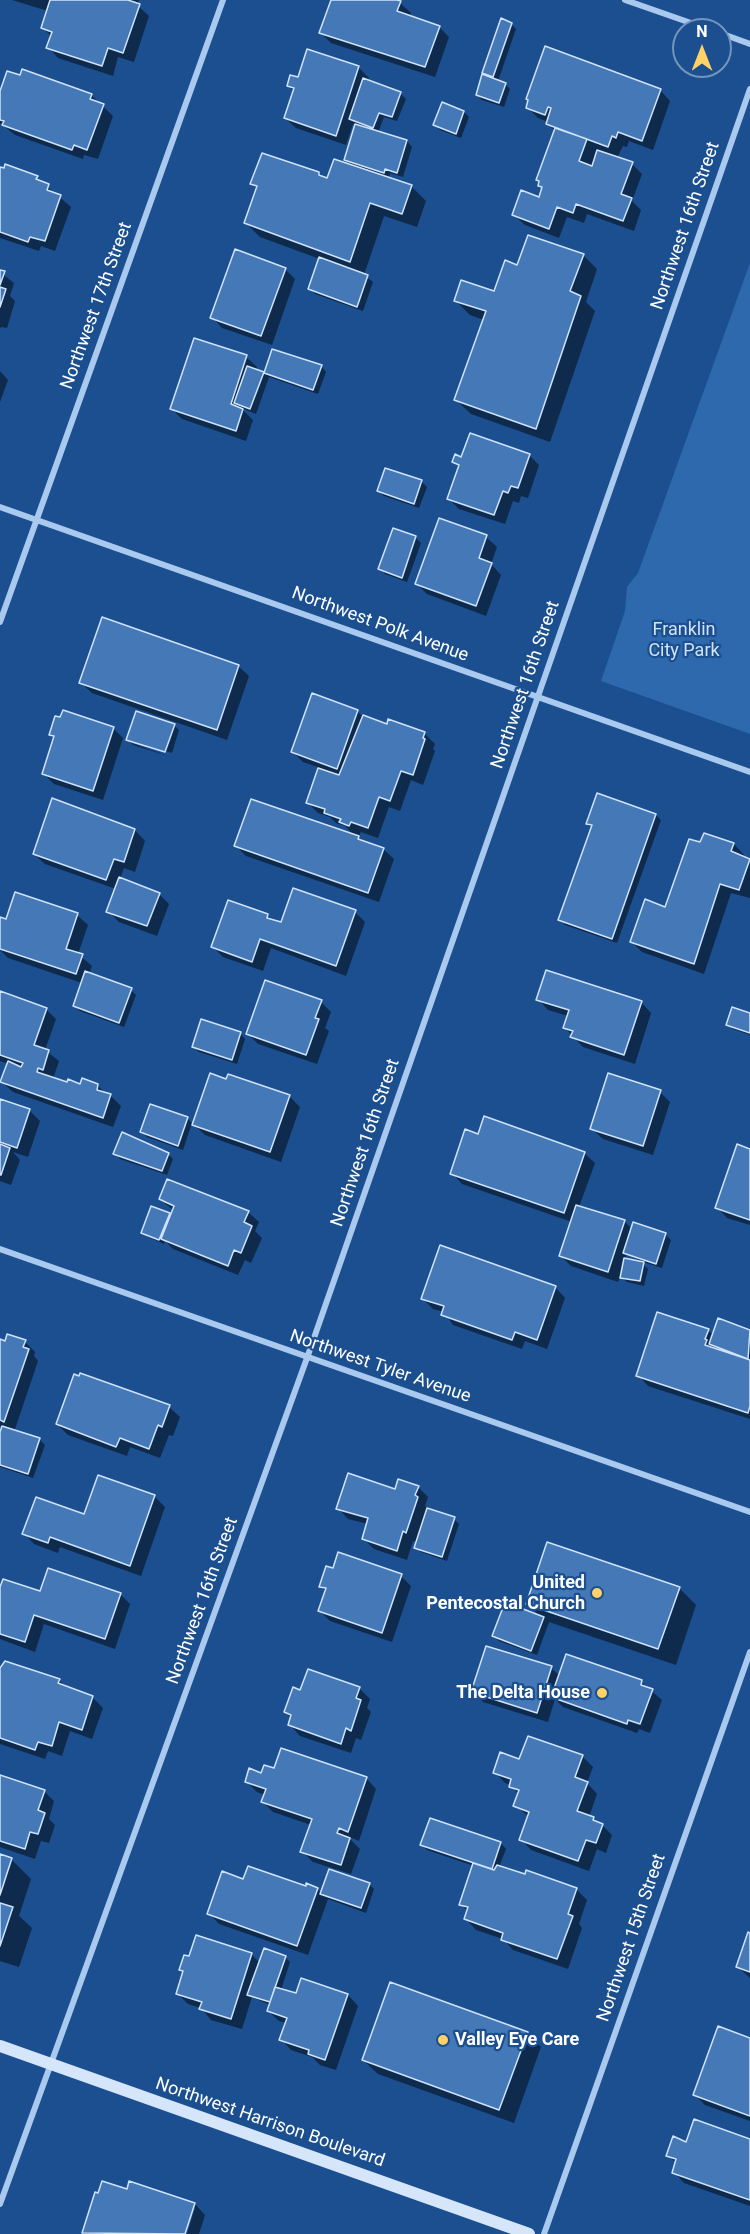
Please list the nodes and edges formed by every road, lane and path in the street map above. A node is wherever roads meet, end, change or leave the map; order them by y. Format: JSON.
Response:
{"nodes":[{"id":1,"x":223,"y":0,"type":"edge"},
{"id":2,"x":625,"y":0,"type":"edge"},
{"id":3,"x":677,"y":18,"type":"edge"},
{"id":4,"x":732,"y":37,"type":"edge"},
{"id":5,"x":750,"y":44,"type":"edge"},
{"id":6,"x":750,"y":89,"type":"edge"},
{"id":7,"x":0,"y":507,"type":"edge"},
{"id":8,"x":37,"y":520,"type":"junction"},
{"id":9,"x":0,"y":622,"type":"edge"},
{"id":10,"x":537,"y":697,"type":"junction"},
{"id":11,"x":750,"y":772,"type":"edge"},
{"id":12,"x":0,"y":1249,"type":"edge"},
{"id":13,"x":307,"y":1358,"type":"junction"},
{"id":14,"x":750,"y":1512,"type":"edge"},
{"id":15,"x":750,"y":1652,"type":"edge"},
{"id":16,"x":0,"y":2046,"type":"edge"},
{"id":17,"x":51,"y":2065,"type":"junction"},
{"id":18,"x":0,"y":2204,"type":"edge"},
{"id":19,"x":529,"y":2234,"type":"edge"},
{"id":20,"x":544,"y":2234,"type":"edge"}],
"edges":[{"from":1,"to":8,"type":"street","name":"Northwest 17th Street"},
{"from":2,"to":3,"type":"street"},
{"from":4,"to":5,"type":"street"},
{"from":6,"to":10,"type":"street","name":"Northwest 16th Street"},
{"from":7,"to":8,"type":"street","name":"Northwest Polk Avenue"},
{"from":8,"to":9,"type":"street","name":"Northwest 17th Street"},
{"from":8,"to":10,"type":"street","name":"Northwest Polk Avenue"},
{"from":10,"to":11,"type":"street","name":"Northwest Polk Avenue"},
{"from":10,"to":13,"type":"street","name":"Northwest 16th Street"},
{"from":12,"to":13,"type":"street","name":"Northwest Tyler Avenue"},
{"from":13,"to":14,"type":"street","name":"Northwest Tyler Avenue"},
{"from":13,"to":17,"type":"street","name":"Northwest 16th Street"},
{"from":15,"to":20,"type":"street","name":"Northwest 15th Street"},
{"from":16,"to":17,"type":"main road","name":"Northwest Harrison Boulevard"},
{"from":17,"to":18,"type":"street","name":"Northwest 16th Street"},
{"from":17,"to":19,"type":"main road","name":"Northwest Harrison Boulevard"}]}
